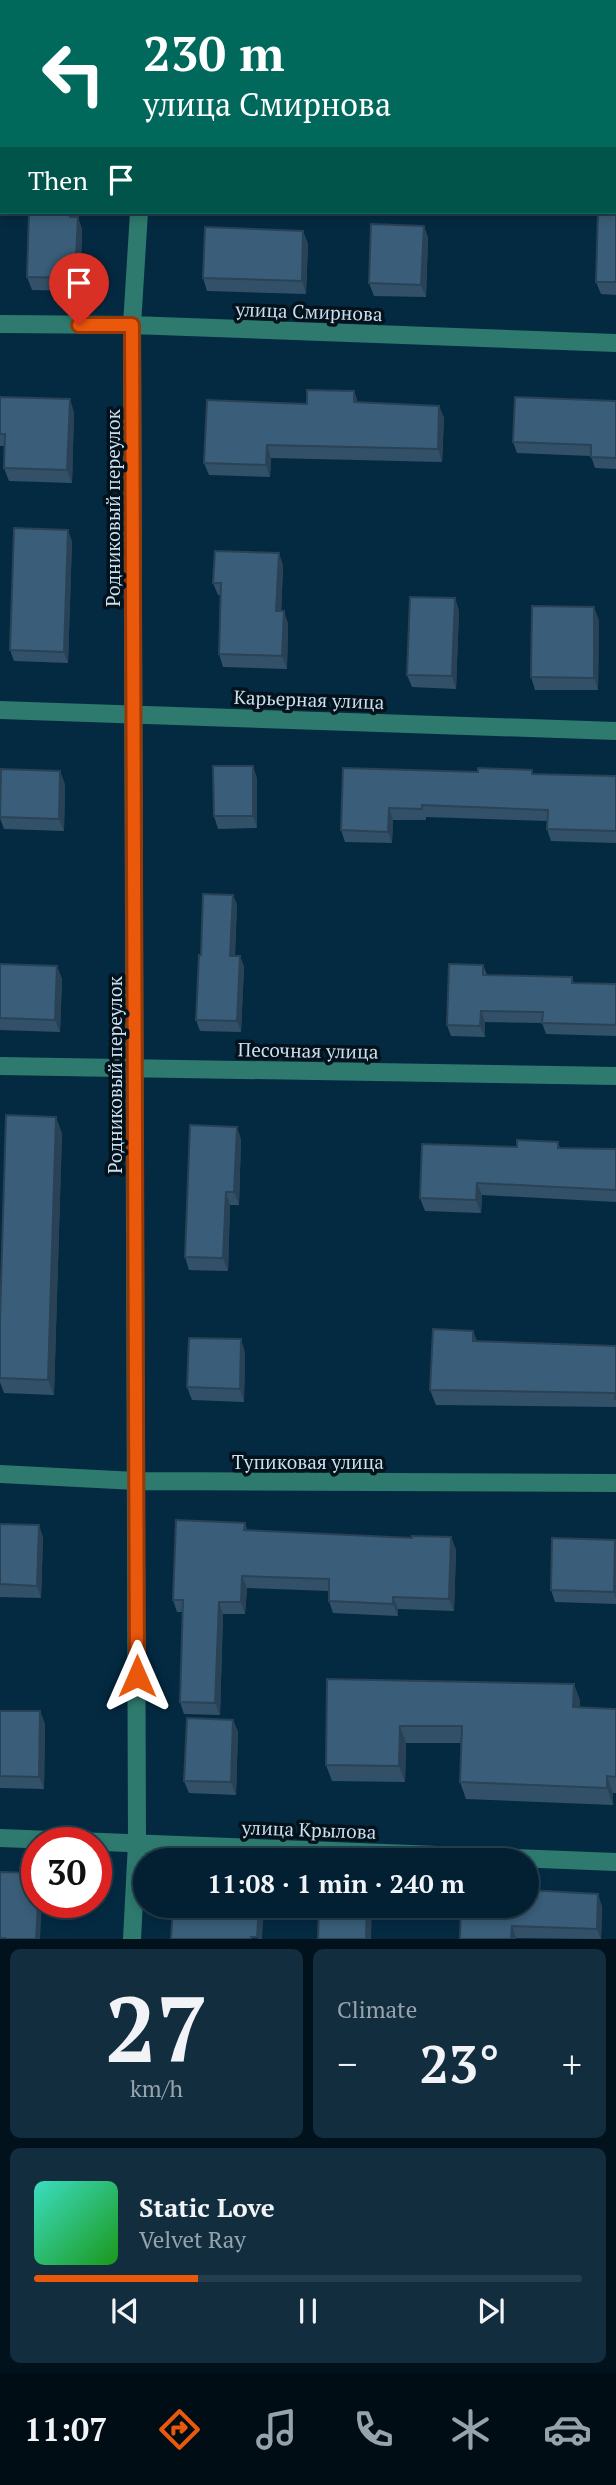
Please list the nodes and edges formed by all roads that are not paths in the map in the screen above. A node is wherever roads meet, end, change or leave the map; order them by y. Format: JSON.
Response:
{"nodes":[{"id":1,"x":139,"y":214,"type":"edge"},
{"id":2,"x":0,"y":324,"type":"edge"},
{"id":3,"x":132,"y":325,"type":"junction"},
{"id":4,"x":616,"y":343,"type":"edge"},
{"id":5,"x":0,"y":710,"type":"edge"},
{"id":6,"x":134,"y":714,"type":"junction"},
{"id":7,"x":616,"y":731,"type":"edge"},
{"id":8,"x":0,"y":1066,"type":"edge"},
{"id":9,"x":135,"y":1068,"type":"junction"},
{"id":10,"x":616,"y":1076,"type":"edge"},
{"id":11,"x":0,"y":1474,"type":"edge"},
{"id":12,"x":136,"y":1481,"type":"junction"},
{"id":13,"x":616,"y":1483,"type":"edge"},
{"id":14,"x":0,"y":1838,"type":"edge"},
{"id":15,"x":137,"y":1843,"type":"junction"},
{"id":16,"x":616,"y":1862,"type":"edge"},
{"id":17,"x":132,"y":1939,"type":"edge"}],
"edges":[{"from":1,"to":3,"type":"street","name":"Родниковый переулок"},
{"from":2,"to":3,"type":"street","name":"улица Смирнова"},
{"from":3,"to":4,"type":"street","name":"улица Смирнова"},
{"from":3,"to":6,"type":"street","name":"Родниковый переулок"},
{"from":5,"to":6,"type":"street","name":"Карьерная улица"},
{"from":6,"to":7,"type":"street","name":"Карьерная улица"},
{"from":6,"to":9,"type":"street","name":"Родниковый переулок"},
{"from":8,"to":9,"type":"street","name":"Песочная улица"},
{"from":9,"to":10,"type":"street","name":"Песочная улица"},
{"from":9,"to":12,"type":"street","name":"Родниковый переулок"},
{"from":11,"to":12,"type":"street","name":"Тупиковая улица"},
{"from":12,"to":13,"type":"street","name":"Тупиковая улица"},
{"from":12,"to":15,"type":"street","name":"Родниковый переулок"},
{"from":14,"to":15,"type":"street","name":"улица Крылова"},
{"from":15,"to":16,"type":"street","name":"улица Крылова"},
{"from":15,"to":17,"type":"street","name":"Родниковый переулок"}]}
